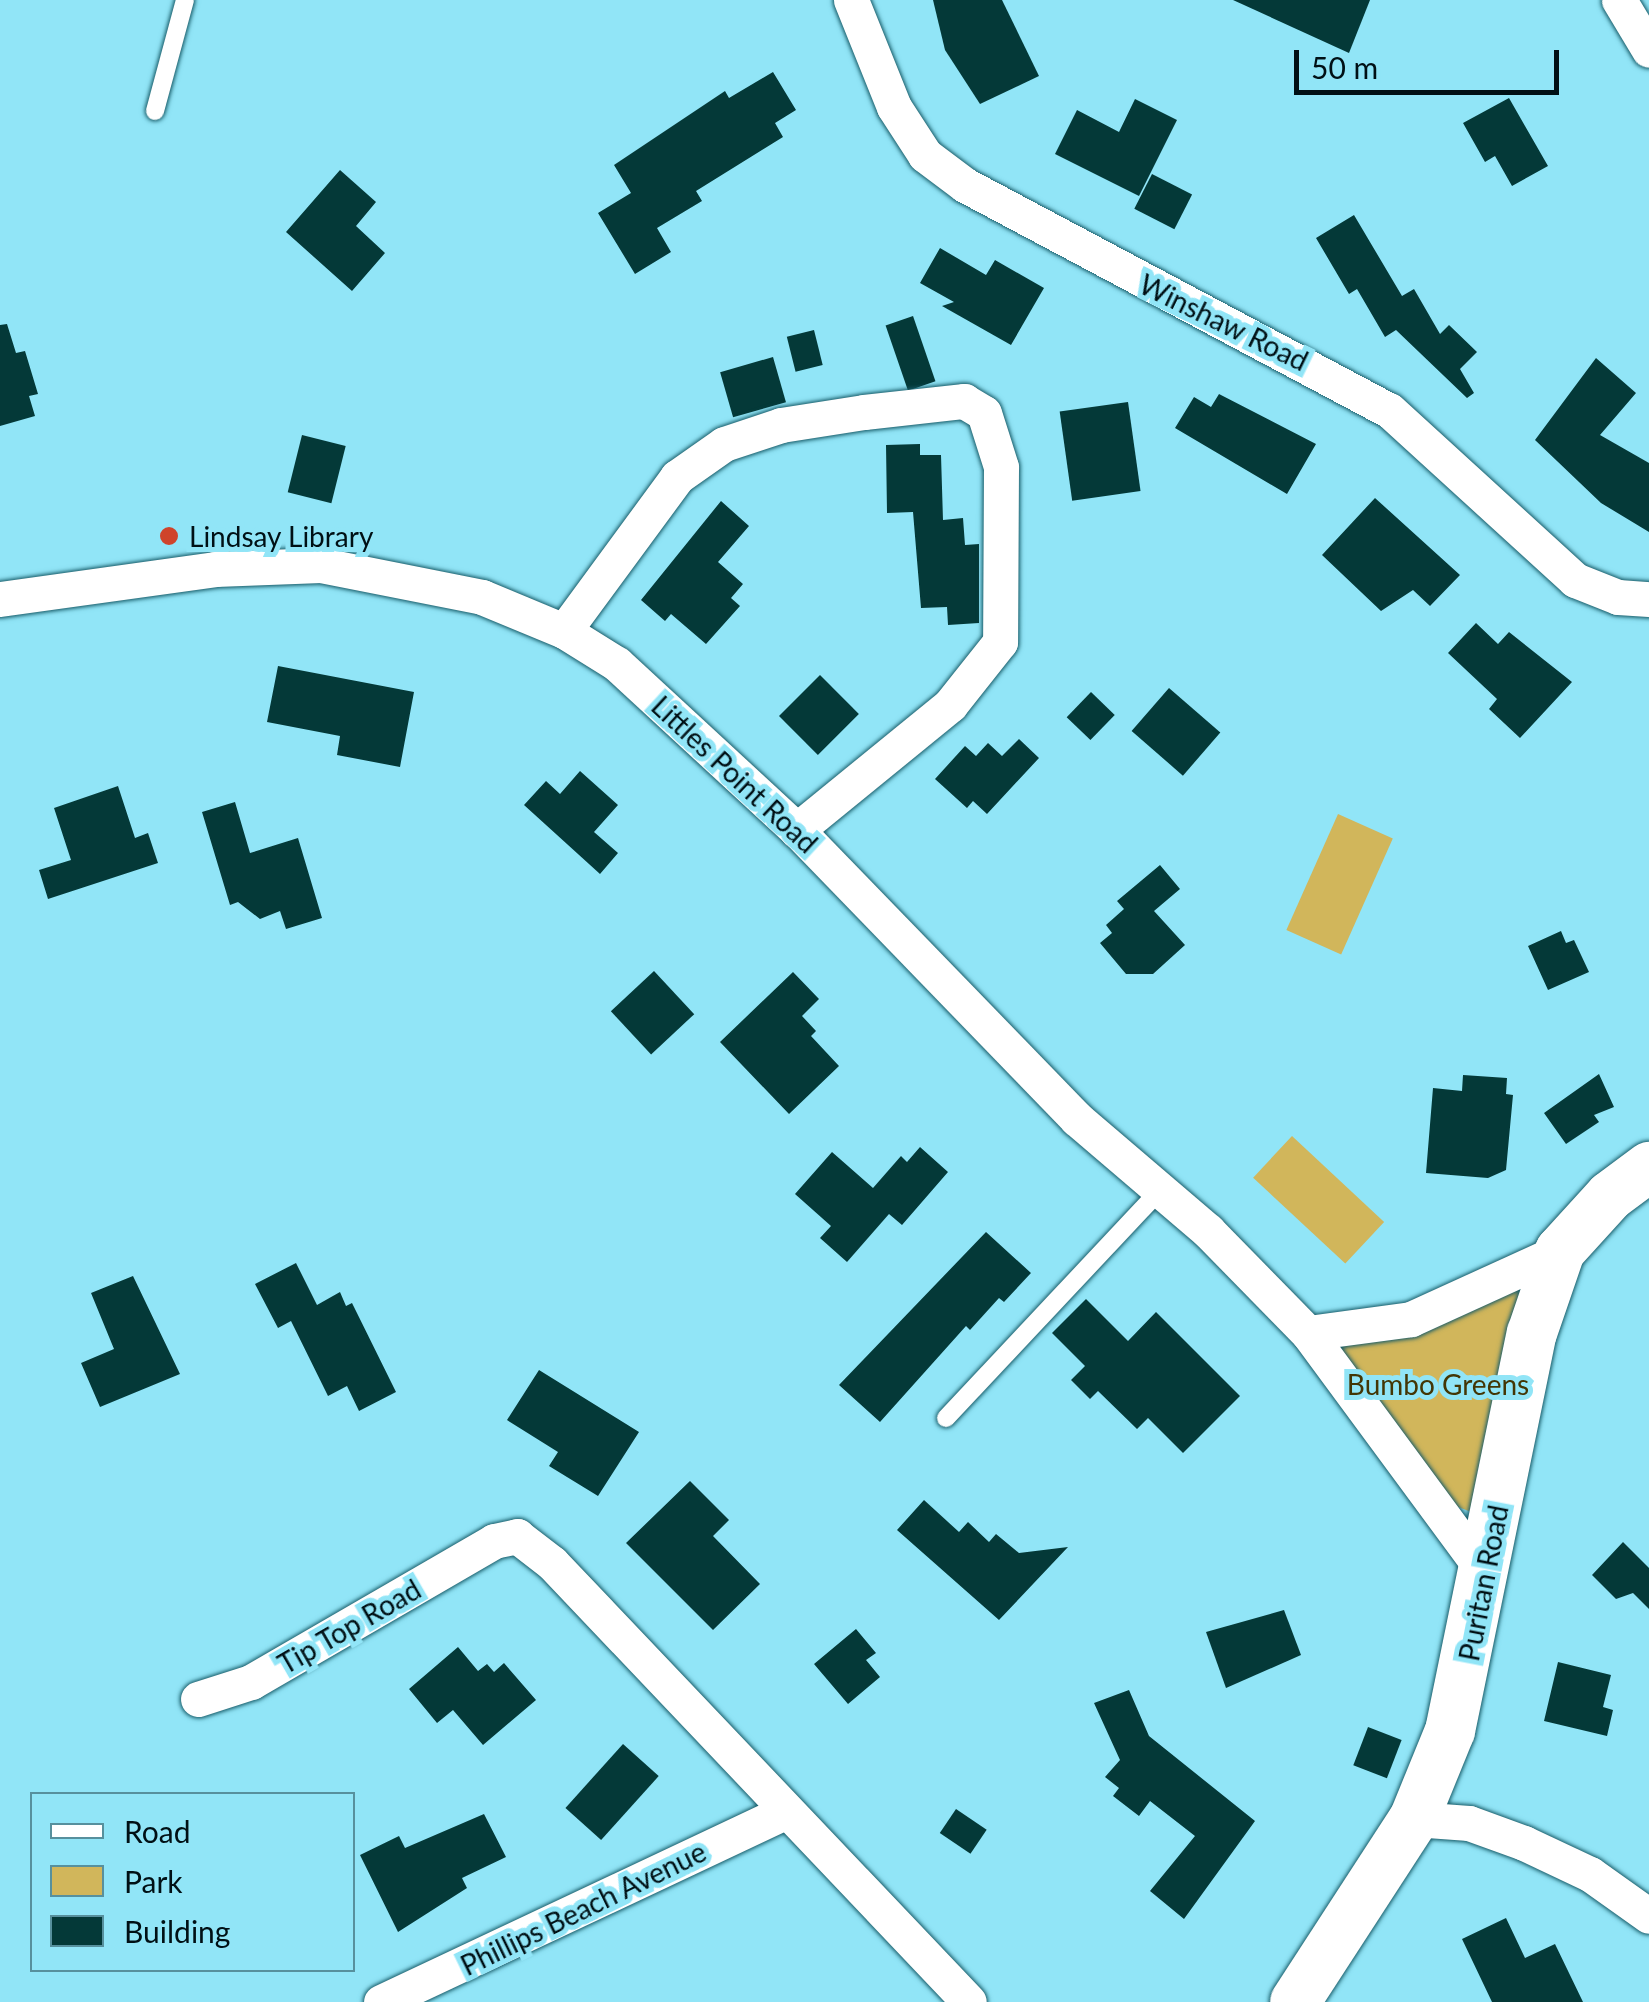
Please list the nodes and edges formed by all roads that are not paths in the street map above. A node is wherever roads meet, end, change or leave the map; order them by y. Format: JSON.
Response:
{"nodes":[{"id":1,"x":185,"y":0,"type":"edge"},
{"id":2,"x":850,"y":0,"type":"edge"},
{"id":3,"x":1620,"y":0,"type":"edge"},
{"id":4,"x":1649,"y":50,"type":"edge"},
{"id":5,"x":155,"y":111,"type":"dead end"},
{"id":6,"x":0,"y":599,"type":"edge"},
{"id":7,"x":1649,"y":599,"type":"edge"},
{"id":8,"x":564,"y":632,"type":"junction"},
{"id":9,"x":798,"y":830,"type":"junction"},
{"id":10,"x":1649,"y":1167,"type":"edge"},
{"id":11,"x":1160,"y":1190,"type":"junction"},
{"id":12,"x":1560,"y":1251,"type":"junction"},
{"id":13,"x":1308,"y":1332,"type":"junction"},
{"id":14,"x":946,"y":1418,"type":"dead end"},
{"id":15,"x":1484,"y":1572,"type":"junction"},
{"id":16,"x":198,"y":1698,"type":"dead end"},
{"id":17,"x":783,"y":1813,"type":"junction"},
{"id":18,"x":1414,"y":1819,"type":"junction"},
{"id":19,"x":1649,"y":1916,"type":"edge"},
{"id":20,"x":382,"y":2002,"type":"edge"},
{"id":21,"x":969,"y":2002,"type":"edge"},
{"id":22,"x":1295,"y":2002,"type":"edge"}],
"edges":[{"from":1,"to":5,"type":"lane"},
{"from":2,"to":7,"type":"street","name":"Winshaw Road"},
{"from":3,"to":4,"type":"street"},
{"from":6,"to":8,"type":"street","name":"Littles Point Road"},
{"from":8,"to":9,"type":"street","name":"Littles Point Road"},
{"from":8,"to":9,"type":"street"},
{"from":9,"to":11,"type":"street","name":"Littles Point Road"},
{"from":10,"to":12,"type":"street","name":"Puritan Road"},
{"from":11,"to":13,"type":"street","name":"Littles Point Road"},
{"from":11,"to":14,"type":"lane"},
{"from":12,"to":13,"type":"street"},
{"from":12,"to":15,"type":"street","name":"Puritan Road"},
{"from":13,"to":15,"type":"street","name":"Littles Point Road"},
{"from":15,"to":18,"type":"street","name":"Puritan Road"},
{"from":16,"to":17,"type":"street","name":"Tip Top Road"},
{"from":17,"to":20,"type":"street","name":"Phillips Beach Avenue"},
{"from":17,"to":21,"type":"street"},
{"from":18,"to":19,"type":"street"},
{"from":18,"to":22,"type":"street","name":"Puritan Road"}]}
